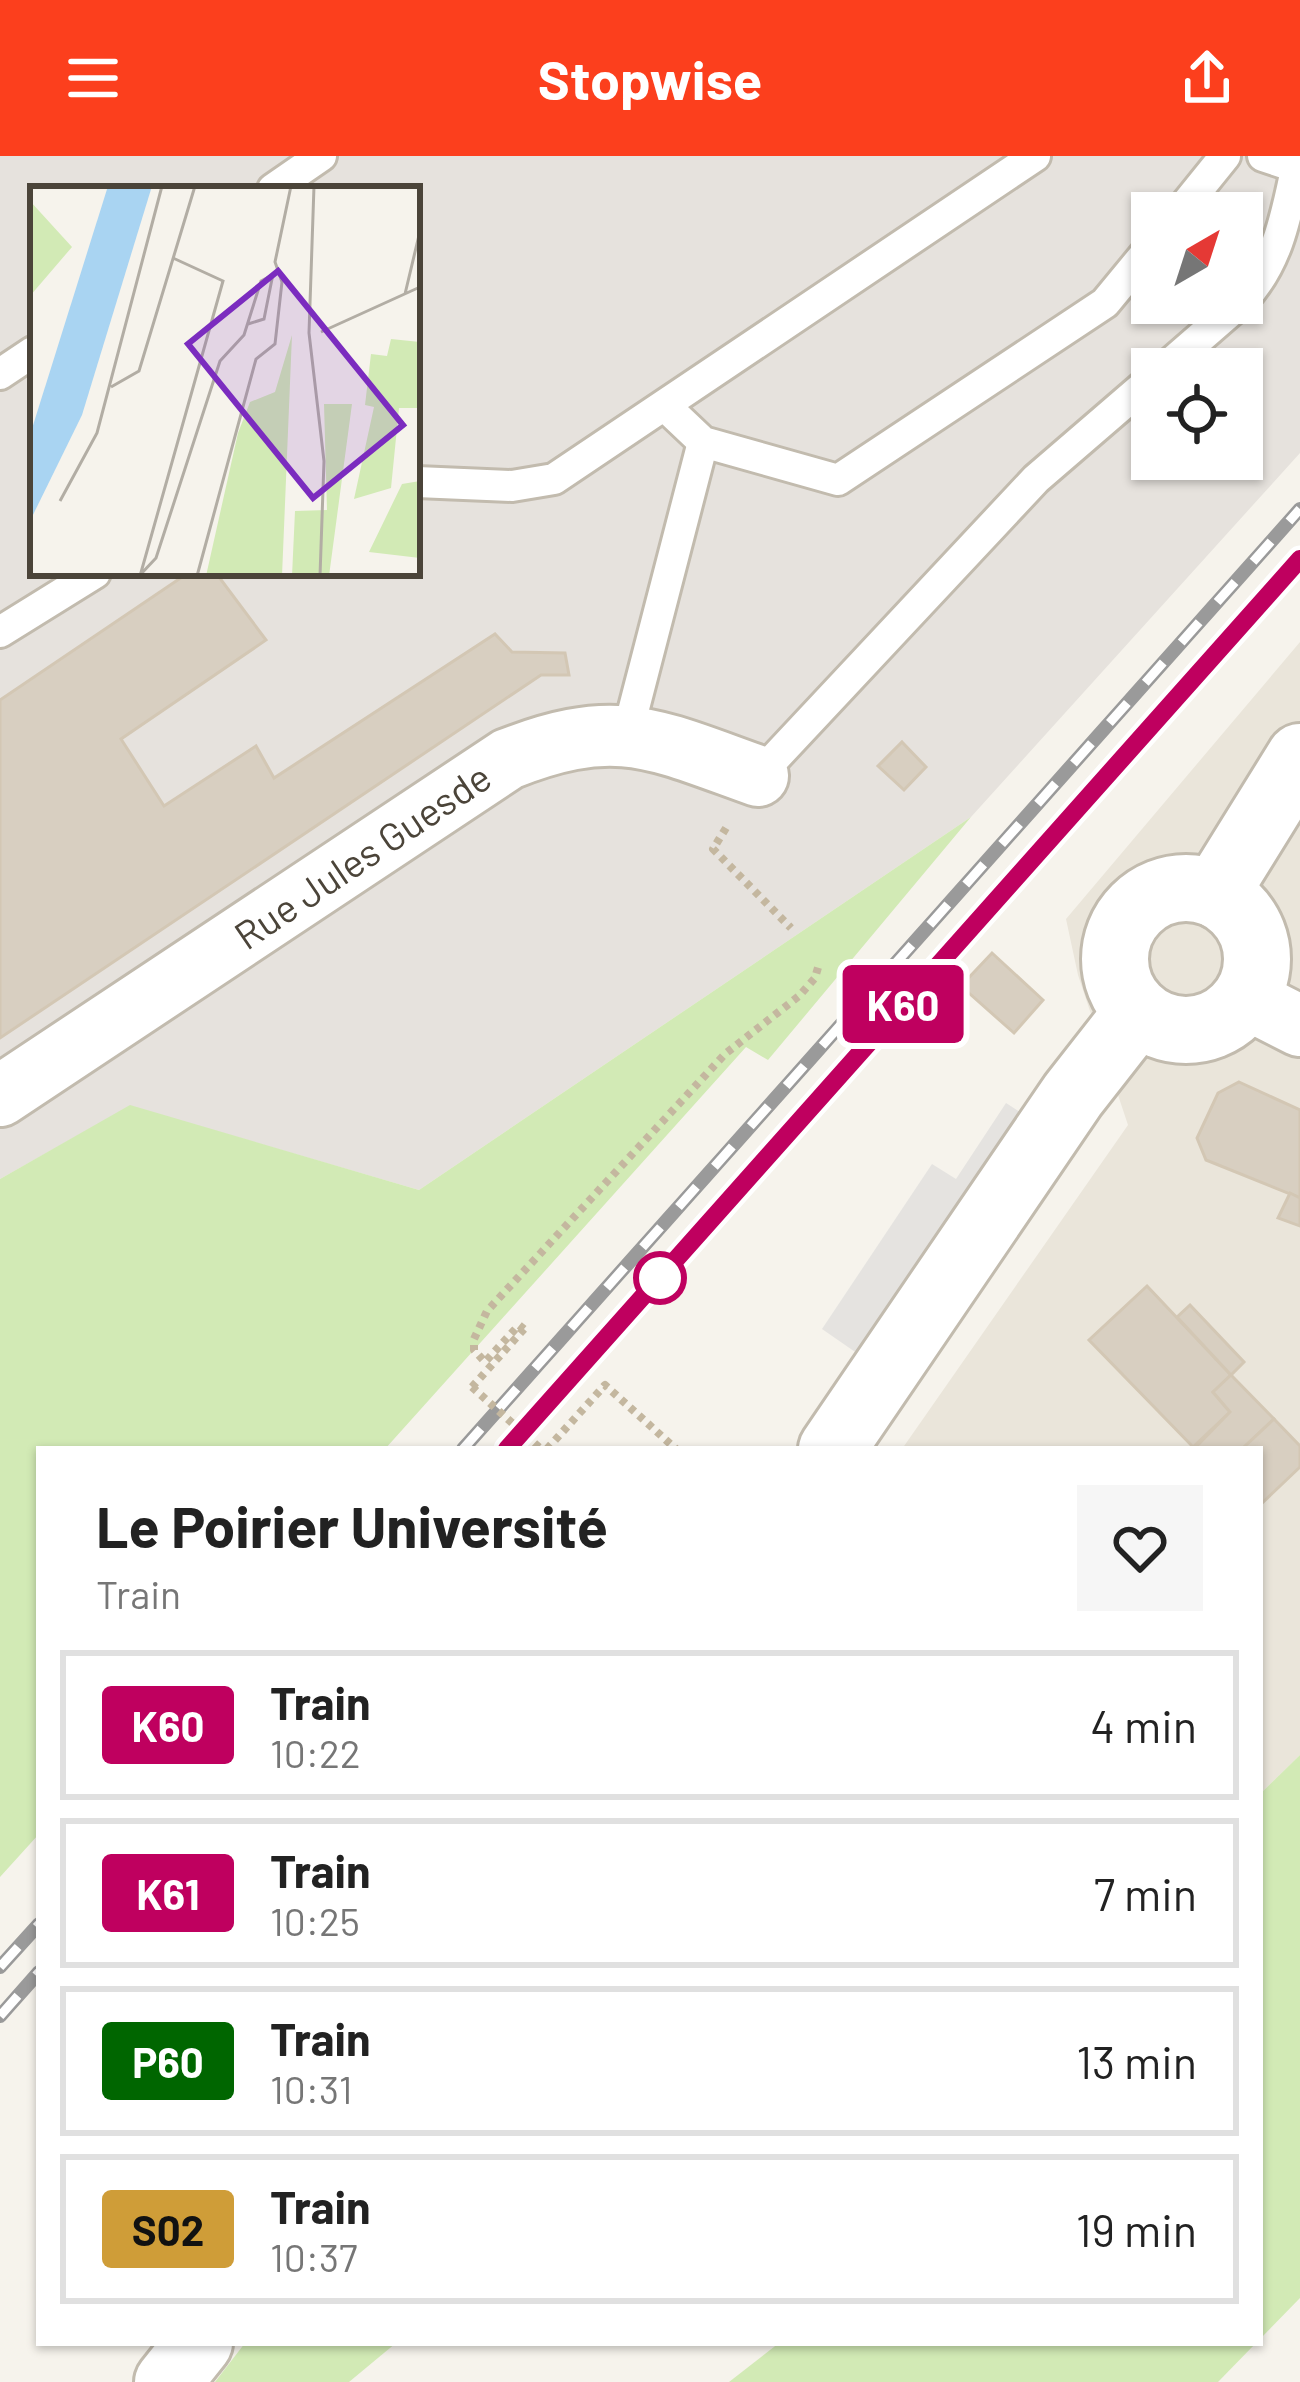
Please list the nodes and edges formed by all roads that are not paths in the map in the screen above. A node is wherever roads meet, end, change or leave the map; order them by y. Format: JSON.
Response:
{"nodes":[{"id":1,"x":321,"y":156,"type":"edge"},
{"id":2,"x":1035,"y":156,"type":"edge"},
{"id":3,"x":1225,"y":156,"type":"edge"},
{"id":4,"x":1263,"y":156,"type":"edge"},
{"id":5,"x":1298,"y":162,"type":"edge"},
{"id":6,"x":277,"y":186,"type":"edge"},
{"id":7,"x":1196,"y":192,"type":"edge"},
{"id":8,"x":1131,"y":272,"type":"edge"},
{"id":9,"x":1263,"y":274,"type":"edge"},
{"id":10,"x":1216,"y":324,"type":"edge"},
{"id":11,"x":1188,"y":348,"type":"edge"},
{"id":12,"x":30,"y":354,"type":"edge"},
{"id":13,"x":0,"y":374,"type":"edge"},
{"id":14,"x":1131,"y":397,"type":"edge"},
{"id":15,"x":665,"y":406,"type":"junction"},
{"id":16,"x":703,"y":442,"type":"junction"},
{"id":17,"x":420,"y":482,"type":"edge"},
{"id":18,"x":90,"y":576,"type":"edge"},
{"id":19,"x":0,"y":632,"type":"edge"},
{"id":20,"x":627,"y":735,"type":"junction"},
{"id":21,"x":1300,"y":758,"type":"edge"},
{"id":22,"x":758,"y":776,"type":"joint"},
{"id":23,"x":1215,"y":894,"type":"junction"},
{"id":24,"x":1138,"y":1012,"type":"junction"},
{"id":25,"x":1272,"y":1012,"type":"edge"},
{"id":26,"x":0,"y":1096,"type":"edge"},
{"id":27,"x":834,"y":1446,"type":"edge"},
{"id":28,"x":198,"y":2346,"type":"edge"},
{"id":29,"x":168,"y":2382,"type":"edge"}],
"edges":[{"from":1,"to":6,"type":"lane"},
{"from":2,"to":15,"type":"lane"},
{"from":3,"to":7,"type":"lane"},
{"from":4,"to":5,"type":"lane"},
{"from":5,"to":9,"type":"lane"},
{"from":8,"to":16,"type":"lane"},
{"from":10,"to":11,"type":"lane"},
{"from":12,"to":13,"type":"lane"},
{"from":14,"to":22,"type":"lane"},
{"from":15,"to":16,"type":"lane"},
{"from":15,"to":17,"type":"lane"},
{"from":16,"to":20,"type":"lane"},
{"from":18,"to":19,"type":"lane"},
{"from":20,"to":22,"type":"street","name":"Rue Jules Guesde"},
{"from":20,"to":26,"type":"street","name":"Rue Jules Guesde"},
{"from":21,"to":23,"type":"street"},
{"from":23,"to":24,"type":"street"},
{"from":23,"to":25,"type":"street"},
{"from":24,"to":25,"type":"street"},
{"from":24,"to":27,"type":"street"},
{"from":28,"to":29,"type":"street"}]}
